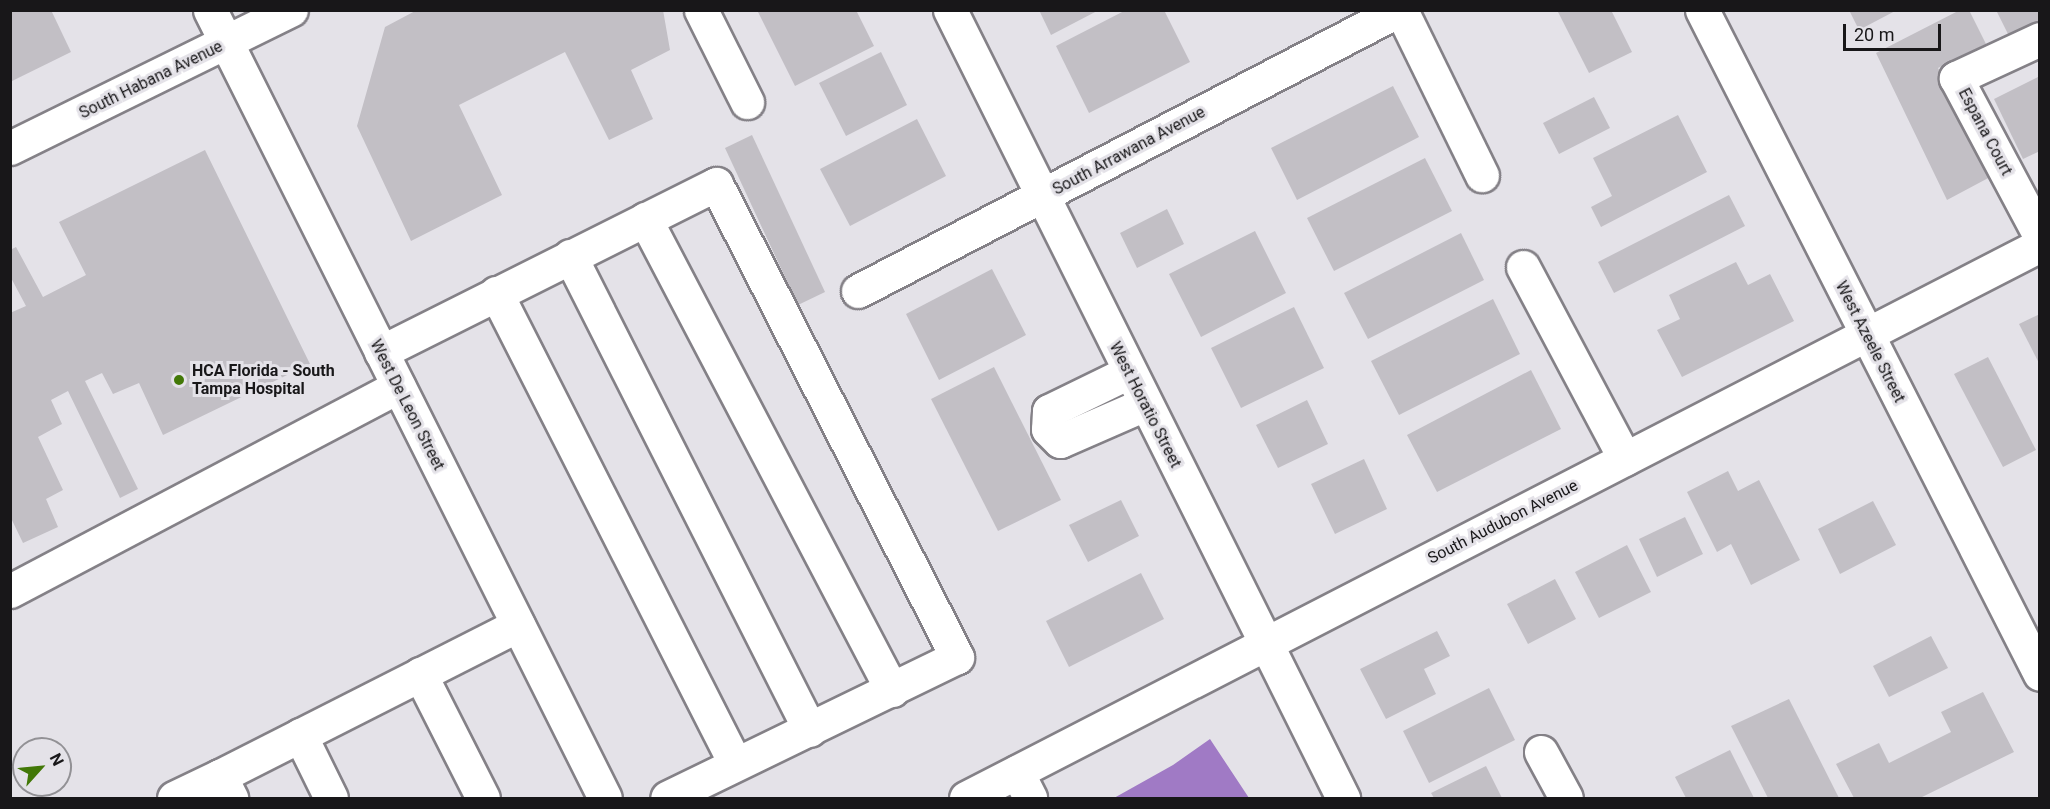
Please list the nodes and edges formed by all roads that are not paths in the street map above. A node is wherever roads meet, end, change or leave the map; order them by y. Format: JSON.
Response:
{"nodes":[{"id":1,"x":210,"y":10,"type":"edge"},
{"id":2,"x":291,"y":10,"type":"edge"},
{"id":3,"x":701,"y":10,"type":"edge"},
{"id":4,"x":950,"y":10,"type":"edge"},
{"id":5,"x":1400,"y":10,"type":"edge"},
{"id":6,"x":1702,"y":10,"type":"edge"},
{"id":7,"x":2040,"y":39,"type":"edge"},
{"id":8,"x":226,"y":43,"type":"junction"},
{"id":9,"x":747,"y":102,"type":"dead end"},
{"id":10,"x":10,"y":148,"type":"edge"},
{"id":11,"x":1482,"y":175,"type":"dead end"},
{"id":12,"x":1041,"y":197,"type":"junction"},
{"id":13,"x":645,"y":219,"type":"junction"},
{"id":14,"x":2040,"y":236,"type":"edge"},
{"id":15,"x":2040,"y":244,"type":"edge"},
{"id":16,"x":570,"y":256,"type":"junction"},
{"id":17,"x":1523,"y":267,"type":"dead end"},
{"id":18,"x":858,"y":291,"type":"dead end"},
{"id":19,"x":496,"y":292,"type":"junction"},
{"id":20,"x":1866,"y":334,"type":"junction"},
{"id":21,"x":381,"y":352,"type":"junction"},
{"id":22,"x":1129,"y":372,"type":"junction"},
{"id":23,"x":398,"y":386,"type":"junction"},
{"id":24,"x":1145,"y":404,"type":"junction"},
{"id":25,"x":1625,"y":459,"type":"junction"},
{"id":26,"x":10,"y":591,"type":"edge"},
{"id":27,"x":518,"y":625,"type":"junction"},
{"id":28,"x":1266,"y":645,"type":"junction"},
{"id":29,"x":420,"y":674,"type":"junction"},
{"id":30,"x":2040,"y":674,"type":"edge"},
{"id":31,"x":892,"y":690,"type":"junction"},
{"id":32,"x":810,"y":730,"type":"junction"},
{"id":33,"x":300,"y":735,"type":"junction"},
{"id":34,"x":1541,"y":752,"type":"dead end"},
{"id":35,"x":735,"y":763,"type":"junction"},
{"id":36,"x":1024,"y":785,"type":"edge"},
{"id":37,"x":226,"y":787,"type":"edge"},
{"id":38,"x":174,"y":798,"type":"edge"},
{"id":39,"x":331,"y":798,"type":"edge"},
{"id":40,"x":483,"y":798,"type":"edge"},
{"id":41,"x":605,"y":798,"type":"edge"},
{"id":42,"x":667,"y":798,"type":"edge"},
{"id":43,"x":966,"y":798,"type":"edge"},
{"id":44,"x":1343,"y":798,"type":"edge"},
{"id":45,"x":1566,"y":798,"type":"edge"}],
"edges":[{"from":1,"to":8,"type":"street","name":"West De Leon Street"},
{"from":2,"to":8,"type":"street","name":"South Habana Avenue"},
{"from":3,"to":9,"type":"street"},
{"from":4,"to":12,"type":"street","name":"West Horatio Street"},
{"from":5,"to":11,"type":"street"},
{"from":5,"to":12,"type":"street","name":"South Arrawana Avenue"},
{"from":6,"to":20,"type":"street","name":"West Azeele Street"},
{"from":7,"to":14,"type":"street","name":"Espana Court"},
{"from":8,"to":10,"type":"street","name":"South Habana Avenue"},
{"from":8,"to":21,"type":"street","name":"West De Leon Street"},
{"from":12,"to":18,"type":"street","name":"South Arrawana Avenue"},
{"from":12,"to":22,"type":"street","name":"West Horatio Street"},
{"from":13,"to":16,"type":"street"},
{"from":13,"to":31,"type":"street"},
{"from":13,"to":31,"type":"street"},
{"from":15,"to":20,"type":"street","name":"South Audubon Avenue"},
{"from":16,"to":19,"type":"street"},
{"from":16,"to":32,"type":"street"},
{"from":17,"to":25,"type":"street"},
{"from":19,"to":21,"type":"street"},
{"from":19,"to":35,"type":"street"},
{"from":20,"to":25,"type":"street","name":"South Audubon Avenue"},
{"from":20,"to":30,"type":"street","name":"West Azeele Street"},
{"from":21,"to":23,"type":"street","name":"West De Leon Street"},
{"from":22,"to":24,"type":"street","name":"West Horatio Street"},
{"from":22,"to":24,"type":"street"},
{"from":23,"to":26,"type":"street"},
{"from":23,"to":27,"type":"street","name":"West De Leon Street"},
{"from":24,"to":28,"type":"street","name":"West Horatio Street"},
{"from":25,"to":28,"type":"street","name":"South Audubon Avenue"},
{"from":27,"to":29,"type":"street"},
{"from":27,"to":41,"type":"street","name":"West De Leon Street"},
{"from":28,"to":36,"type":"street","name":"South Audubon Avenue"},
{"from":28,"to":44,"type":"street","name":"West Horatio Street"},
{"from":29,"to":33,"type":"street"},
{"from":29,"to":40,"type":"street"},
{"from":31,"to":32,"type":"street"},
{"from":32,"to":35,"type":"street"},
{"from":33,"to":37,"type":"street"},
{"from":33,"to":39,"type":"street"},
{"from":34,"to":45,"type":"street"},
{"from":35,"to":42,"type":"street"},
{"from":36,"to":43,"type":"street","name":"South Audubon Avenue"},
{"from":37,"to":38,"type":"street"}]}
